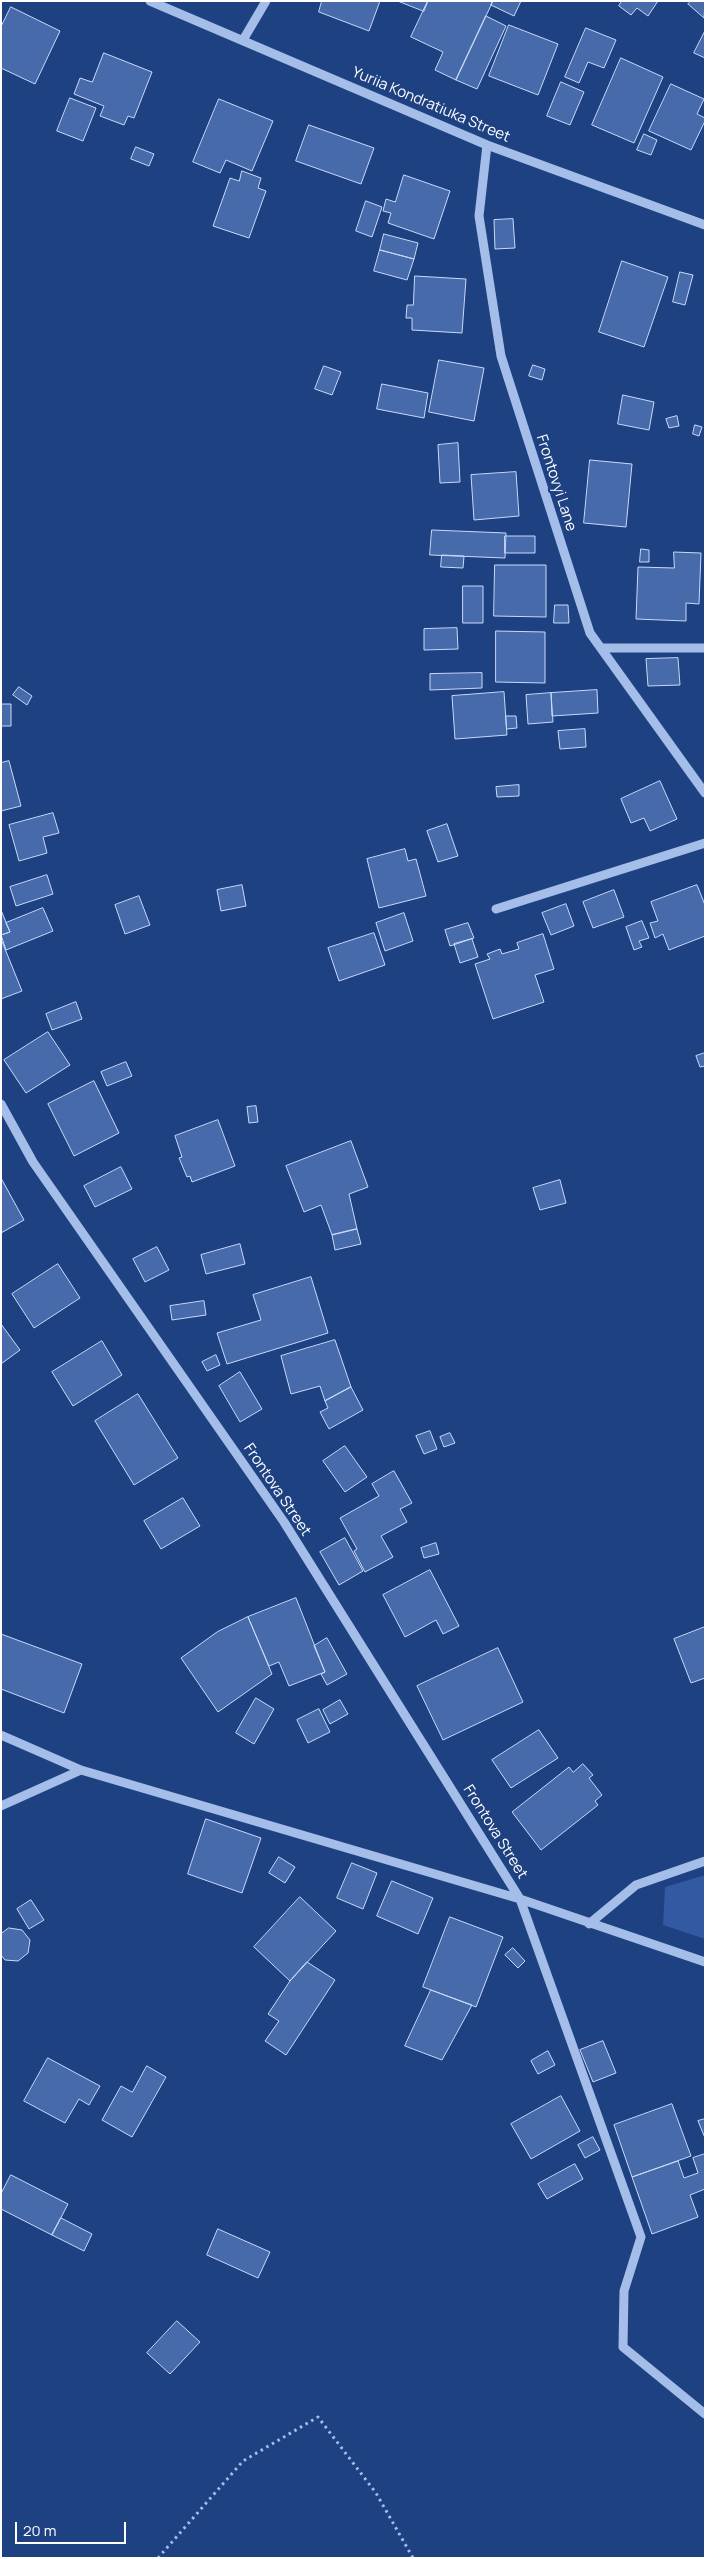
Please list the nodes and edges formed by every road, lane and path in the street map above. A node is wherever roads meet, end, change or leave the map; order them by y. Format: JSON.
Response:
{"nodes":[{"id":1,"x":150,"y":1,"type":"edge"},
{"id":2,"x":266,"y":1,"type":"edge"},
{"id":3,"x":243,"y":40,"type":"junction"},
{"id":4,"x":488,"y":145,"type":"junction"},
{"id":5,"x":705,"y":225,"type":"edge"},
{"id":6,"x":602,"y":648,"type":"junction"},
{"id":7,"x":705,"y":648,"type":"edge"},
{"id":8,"x":705,"y":793,"type":"edge"},
{"id":9,"x":705,"y":843,"type":"edge"},
{"id":10,"x":496,"y":909,"type":"dead end"},
{"id":11,"x":1,"y":1104,"type":"edge"},
{"id":12,"x":1,"y":1734,"type":"edge"},
{"id":13,"x":81,"y":1770,"type":"junction"},
{"id":14,"x":1,"y":1806,"type":"edge"},
{"id":15,"x":705,"y":1861,"type":"edge"},
{"id":16,"x":520,"y":1899,"type":"junction"},
{"id":17,"x":589,"y":1924,"type":"junction"},
{"id":18,"x":705,"y":1962,"type":"edge"},
{"id":19,"x":705,"y":2414,"type":"edge"},
{"id":20,"x":158,"y":2558,"type":"edge"},
{"id":21,"x":413,"y":2558,"type":"edge"}],
"edges":[{"from":1,"to":3,"type":"street","name":"Yuriia Kondratiuka Street"},
{"from":2,"to":3,"type":"street"},
{"from":3,"to":4,"type":"street","name":"Yuriia Kondratiuka Street"},
{"from":4,"to":5,"type":"street","name":"Yuriia Kondratiuka Street"},
{"from":4,"to":6,"type":"street","name":"Frontovyi Lane"},
{"from":6,"to":7,"type":"street"},
{"from":6,"to":8,"type":"street","name":"Frontovyi Lane"},
{"from":9,"to":10,"type":"street"},
{"from":11,"to":16,"type":"street","name":"Frontova Street"},
{"from":12,"to":13,"type":"street","name":"Frontova Street"},
{"from":13,"to":14,"type":"street"},
{"from":13,"to":16,"type":"street","name":"Frontova Street"},
{"from":15,"to":17,"type":"street"},
{"from":16,"to":17,"type":"street"},
{"from":16,"to":19,"type":"street","name":"Frontova Street"},
{"from":17,"to":18,"type":"street"},
{"from":20,"to":21,"type":"path"}]}
